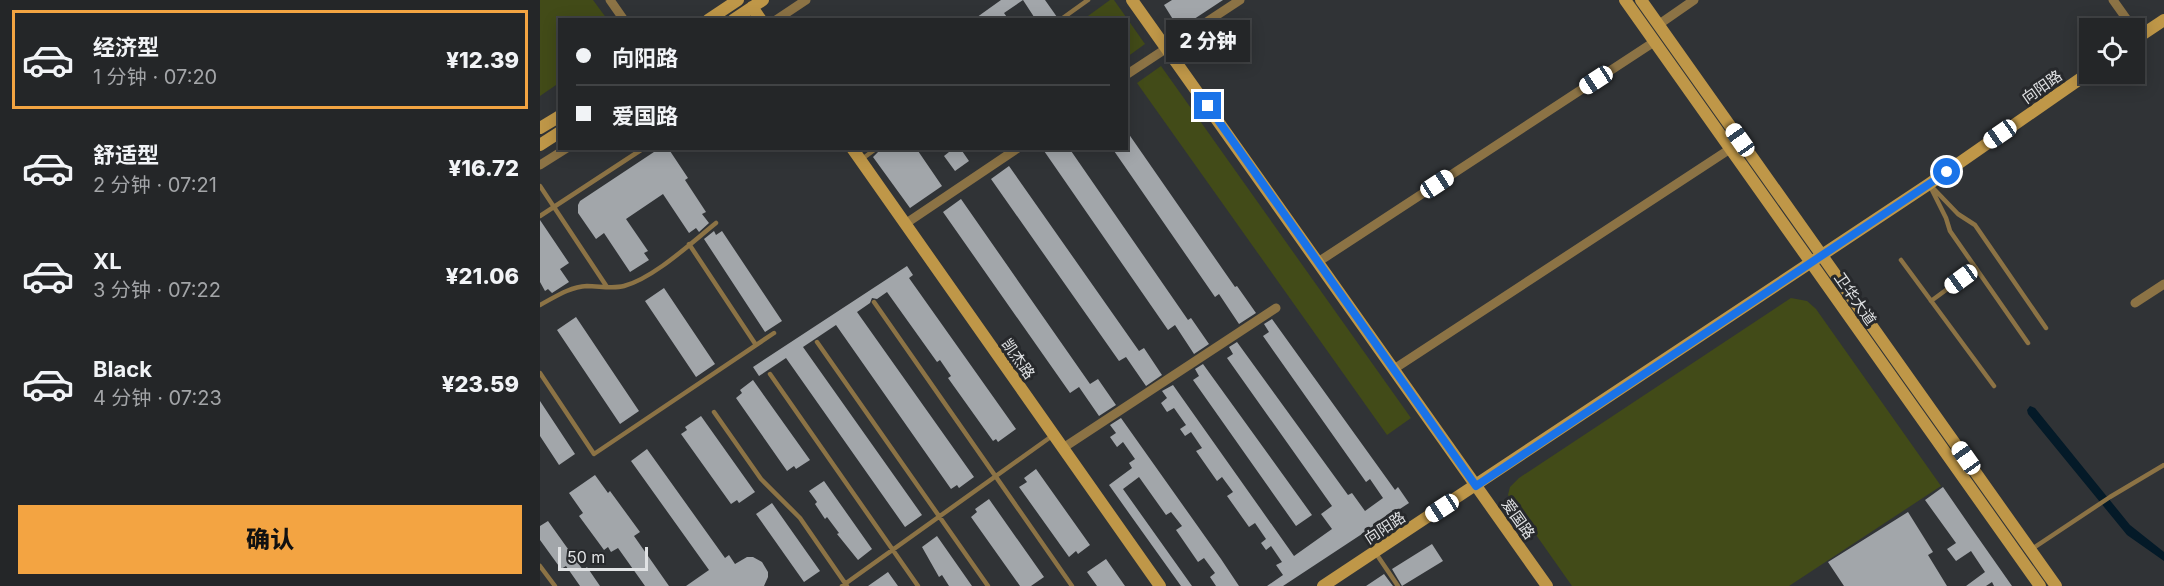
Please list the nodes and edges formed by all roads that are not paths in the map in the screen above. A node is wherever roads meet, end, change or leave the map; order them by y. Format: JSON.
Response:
{"nodes":[{"id":1,"x":610,"y":0,"type":"edge"},
{"id":2,"x":738,"y":0,"type":"edge"},
{"id":3,"x":763,"y":0,"type":"edge"},
{"id":4,"x":806,"y":0,"type":"edge"},
{"id":5,"x":1088,"y":0,"type":"edge"},
{"id":6,"x":1132,"y":0,"type":"edge"},
{"id":7,"x":1240,"y":0,"type":"edge"},
{"id":8,"x":1625,"y":0,"type":"edge"},
{"id":9,"x":1641,"y":0,"type":"edge"},
{"id":10,"x":1694,"y":0,"type":"edge"},
{"id":11,"x":2113,"y":0,"type":"edge"},
{"id":12,"x":752,"y":7,"type":"junction"},
{"id":13,"x":623,"y":18,"type":"edge"},
{"id":14,"x":711,"y":18,"type":"edge"},
{"id":15,"x":736,"y":18,"type":"edge"},
{"id":16,"x":760,"y":18,"type":"edge"},
{"id":17,"x":779,"y":18,"type":"edge"},
{"id":18,"x":1063,"y":18,"type":"edge"},
{"id":19,"x":2125,"y":18,"type":"edge"},
{"id":20,"x":2164,"y":20,"type":"edge"},
{"id":21,"x":1659,"y":25,"type":"junction"},
{"id":22,"x":2145,"y":29,"type":"edge"},
{"id":23,"x":1654,"y":42,"type":"junction"},
{"id":24,"x":1167,"y":48,"type":"junction"},
{"id":25,"x":1128,"y":74,"type":"edge"},
{"id":26,"x":2079,"y":80,"type":"edge"},
{"id":27,"x":558,"y":117,"type":"edge"},
{"id":28,"x":540,"y":128,"type":"edge"},
{"id":29,"x":558,"y":133,"type":"edge"},
{"id":30,"x":540,"y":145,"type":"edge"},
{"id":31,"x":1730,"y":149,"type":"junction"},
{"id":32,"x":564,"y":150,"type":"edge"},
{"id":33,"x":641,"y":150,"type":"edge"},
{"id":34,"x":853,"y":150,"type":"edge"},
{"id":35,"x":874,"y":150,"type":"edge"},
{"id":36,"x":1015,"y":150,"type":"edge"},
{"id":37,"x":860,"y":160,"type":"junction"},
{"id":38,"x":540,"y":165,"type":"edge"},
{"id":39,"x":1929,"y":184,"type":"junction"},
{"id":40,"x":540,"y":186,"type":"edge"},
{"id":41,"x":554,"y":207,"type":"junction"},
{"id":42,"x":540,"y":216,"type":"edge"},
{"id":43,"x":716,"y":223,"type":"dead end"},
{"id":44,"x":905,"y":224,"type":"junction"},
{"id":45,"x":689,"y":244,"type":"junction"},
{"id":46,"x":1822,"y":256,"type":"junction"},
{"id":47,"x":1901,"y":260,"type":"dead end"},
{"id":48,"x":1318,"y":262,"type":"junction"},
{"id":49,"x":1811,"y":263,"type":"junction"},
{"id":50,"x":1976,"y":268,"type":"junction"},
{"id":51,"x":2164,"y":284,"type":"edge"},
{"id":52,"x":607,"y":287,"type":"junction"},
{"id":53,"x":1931,"y":301,"type":"junction"},
{"id":54,"x":874,"y":302,"type":"dead end"},
{"id":55,"x":2135,"y":303,"type":"dead end"},
{"id":56,"x":540,"y":305,"type":"edge"},
{"id":57,"x":1276,"y":308,"type":"dead end"},
{"id":58,"x":2046,"y":328,"type":"dead end"},
{"id":59,"x":774,"y":333,"type":"dead end"},
{"id":60,"x":817,"y":342,"type":"dead end"},
{"id":61,"x":2028,"y":343,"type":"dead end"},
{"id":62,"x":756,"y":345,"type":"junction"},
{"id":63,"x":1394,"y":369,"type":"junction"},
{"id":64,"x":540,"y":374,"type":"edge"},
{"id":65,"x":770,"y":374,"type":"dead end"},
{"id":66,"x":1994,"y":386,"type":"dead end"},
{"id":67,"x":714,"y":412,"type":"dead end"},
{"id":68,"x":1054,"y":435,"type":"junction"},
{"id":69,"x":1063,"y":448,"type":"junction"},
{"id":70,"x":2164,"y":465,"type":"edge"},
{"id":71,"x":995,"y":477,"type":"junction"},
{"id":72,"x":1476,"y":486,"type":"junction"},
{"id":73,"x":939,"y":517,"type":"junction"},
{"id":74,"x":893,"y":549,"type":"junction"},
{"id":75,"x":2031,"y":550,"type":"junction"},
{"id":76,"x":1375,"y":552,"type":"junction"},
{"id":77,"x":540,"y":566,"type":"edge"},
{"id":78,"x":845,"y":585,"type":"edge"},
{"id":79,"x":555,"y":586,"type":"edge"},
{"id":80,"x":918,"y":586,"type":"edge"},
{"id":81,"x":988,"y":586,"type":"edge"},
{"id":82,"x":1072,"y":586,"type":"edge"},
{"id":83,"x":1161,"y":586,"type":"edge"},
{"id":84,"x":1323,"y":586,"type":"edge"},
{"id":85,"x":1398,"y":586,"type":"edge"},
{"id":86,"x":1547,"y":586,"type":"edge"},
{"id":87,"x":2040,"y":586,"type":"edge"},
{"id":88,"x":2056,"y":586,"type":"edge"}],
"edges":[{"from":1,"to":13,"type":"street"},
{"from":2,"to":14,"type":"street"},
{"from":3,"to":12,"type":"street"},
{"from":4,"to":17,"type":"street"},
{"from":5,"to":18,"type":"lane"},
{"from":6,"to":24,"type":"street","name":"爱国路"},
{"from":7,"to":24,"type":"street"},
{"from":8,"to":23,"type":"street","name":"卫华大道"},
{"from":9,"to":21,"type":"street","name":"卫华大道"},
{"from":10,"to":21,"type":"street"},
{"from":11,"to":19,"type":"street"},
{"from":12,"to":15,"type":"street"},
{"from":12,"to":16,"type":"street"},
{"from":20,"to":22,"type":"street"},
{"from":21,"to":46,"type":"street","name":"卫华大道"},
{"from":23,"to":31,"type":"street","name":"卫华大道"},
{"from":23,"to":48,"type":"street"},
{"from":24,"to":25,"type":"street"},
{"from":24,"to":48,"type":"street","name":"爱国路"},
{"from":26,"to":39,"type":"street","name":"向阳路"},
{"from":27,"to":28,"type":"street"},
{"from":29,"to":30,"type":"street"},
{"from":31,"to":49,"type":"street","name":"卫华大道"},
{"from":31,"to":63,"type":"street"},
{"from":32,"to":38,"type":"street"},
{"from":33,"to":41,"type":"lane"},
{"from":34,"to":37,"type":"street","name":"凯杰路"},
{"from":35,"to":37,"type":"lane"},
{"from":36,"to":44,"type":"street"},
{"from":37,"to":44,"type":"street","name":"凯杰路"},
{"from":39,"to":46,"type":"street","name":"向阳路"},
{"from":39,"to":50,"type":"lane"},
{"from":39,"to":58,"type":"lane"},
{"from":40,"to":41,"type":"lane"},
{"from":41,"to":42,"type":"lane"},
{"from":41,"to":52,"type":"lane"},
{"from":43,"to":45,"type":"lane"},
{"from":44,"to":68,"type":"street","name":"凯杰路"},
{"from":45,"to":52,"type":"lane"},
{"from":45,"to":62,"type":"lane"},
{"from":46,"to":49,"type":"street","name":"向阳路"},
{"from":46,"to":75,"type":"street","name":"卫华大道"},
{"from":47,"to":53,"type":"lane"},
{"from":48,"to":63,"type":"street","name":"爱国路"},
{"from":49,"to":72,"type":"street","name":"向阳路"},
{"from":49,"to":87,"type":"street","name":"卫华大道"},
{"from":50,"to":53,"type":"lane"},
{"from":50,"to":61,"type":"lane"},
{"from":51,"to":55,"type":"street"},
{"from":52,"to":56,"type":"lane"},
{"from":53,"to":66,"type":"lane"},
{"from":54,"to":71,"type":"lane"},
{"from":57,"to":69,"type":"street"},
{"from":59,"to":62,"type":"lane"},
{"from":60,"to":73,"type":"lane"},
{"from":62,"to":64,"type":"lane"},
{"from":63,"to":72,"type":"street","name":"爱国路"},
{"from":65,"to":74,"type":"lane"},
{"from":67,"to":78,"type":"lane"},
{"from":68,"to":69,"type":"street","name":"凯杰路"},
{"from":68,"to":71,"type":"lane"},
{"from":69,"to":83,"type":"street","name":"凯杰路"},
{"from":70,"to":75,"type":"lane"},
{"from":71,"to":73,"type":"lane"},
{"from":71,"to":82,"type":"lane"},
{"from":72,"to":76,"type":"street","name":"向阳路"},
{"from":72,"to":86,"type":"street","name":"爱国路"},
{"from":73,"to":74,"type":"lane"},
{"from":73,"to":81,"type":"lane"},
{"from":74,"to":78,"type":"lane"},
{"from":74,"to":80,"type":"lane"},
{"from":75,"to":88,"type":"street","name":"卫华大道"},
{"from":76,"to":84,"type":"street","name":"向阳路"},
{"from":76,"to":85,"type":"lane"},
{"from":77,"to":79,"type":"lane"}]}
